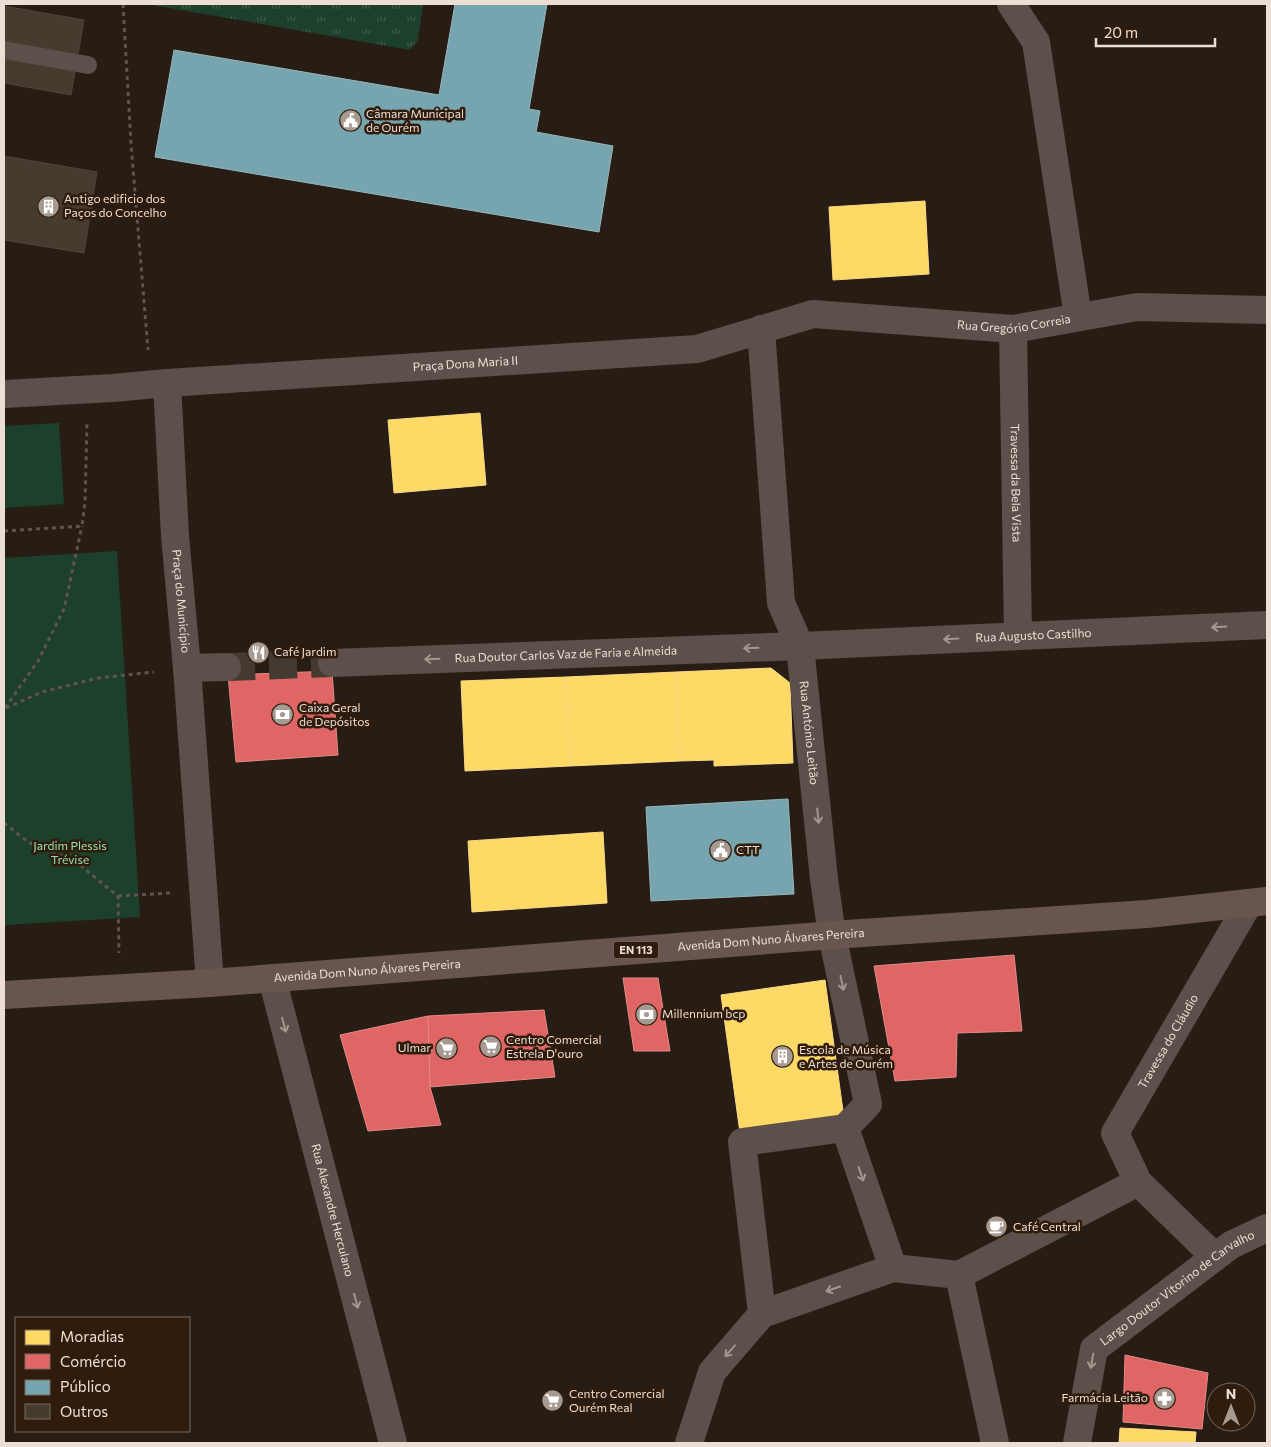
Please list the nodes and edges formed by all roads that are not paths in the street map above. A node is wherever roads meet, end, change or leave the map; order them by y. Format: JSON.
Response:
{"nodes":[{"id":1,"x":1011,"y":4,"type":"edge"},
{"id":2,"x":4,"y":50,"type":"edge"},
{"id":3,"x":88,"y":65,"type":"dead end"},
{"id":4,"x":1267,"y":310,"type":"edge"},
{"id":5,"x":1078,"y":318,"type":"junction"},
{"id":6,"x":760,"y":329,"type":"junction"},
{"id":7,"x":1013,"y":329,"type":"junction"},
{"id":8,"x":167,"y":382,"type":"junction"},
{"id":9,"x":4,"y":394,"type":"edge"},
{"id":10,"x":1267,"y":625,"type":"edge"},
{"id":11,"x":1018,"y":636,"type":"junction"},
{"id":12,"x":800,"y":646,"type":"junction"},
{"id":13,"x":332,"y":663,"type":"tunnel mouth"},
{"id":14,"x":228,"y":667,"type":"tunnel mouth"},
{"id":15,"x":187,"y":668,"type":"junction"},
{"id":16,"x":1258,"y":902,"type":"edge"},
{"id":17,"x":832,"y":935,"type":"junction"},
{"id":18,"x":272,"y":978,"type":"junction"},
{"id":19,"x":210,"y":983,"type":"junction"},
{"id":20,"x":4,"y":995,"type":"edge"},
{"id":21,"x":845,"y":1128,"type":"junction"},
{"id":22,"x":1138,"y":1182,"type":"junction"},
{"id":23,"x":1267,"y":1228,"type":"edge"},
{"id":24,"x":1216,"y":1257,"type":"junction"},
{"id":25,"x":893,"y":1268,"type":"junction"},
{"id":26,"x":959,"y":1275,"type":"junction"},
{"id":27,"x":762,"y":1314,"type":"junction"},
{"id":28,"x":393,"y":1443,"type":"edge"},
{"id":29,"x":689,"y":1443,"type":"edge"},
{"id":30,"x":995,"y":1443,"type":"edge"},
{"id":31,"x":1077,"y":1443,"type":"edge"}],
"edges":[{"from":1,"to":5,"type":"street"},
{"from":2,"to":3,"type":"lane"},
{"from":4,"to":5,"type":"street","name":"Rua Gregório Correia"},
{"from":5,"to":7,"type":"street","name":"Rua Gregório Correia"},
{"from":6,"to":7,"type":"street","name":"Rua Gregório Correia"},
{"from":6,"to":8,"type":"street","name":"Praça Dona Maria II"},
{"from":6,"to":12,"type":"street","name":"Rua António Leitão"},
{"from":7,"to":11,"type":"street","name":"Travessa da Bela Vista"},
{"from":8,"to":9,"type":"street"},
{"from":8,"to":15,"type":"street","name":"Praça do Município"},
{"from":10,"to":11,"type":"street","name":"Rua Augusto Castilho","one_way":true},
{"from":11,"to":12,"type":"street","name":"Rua Augusto Castilho","one_way":true},
{"from":12,"to":13,"type":"street","name":"Rua Doutor Carlos Vaz de Faria e Almeida","one_way":true},
{"from":12,"to":17,"type":"street","name":"Rua António Leitão","one_way":true},
{"from":14,"to":15,"type":"street"},
{"from":15,"to":19,"type":"street","name":"Praça do Município"},
{"from":16,"to":17,"type":"main road","name":"Avenida Dom Nuno Álvares Pereira","number":"EN 113"},
{"from":16,"to":22,"type":"street","name":"Travessa do Cláudio"},
{"from":17,"to":18,"type":"main road","name":"Avenida Dom Nuno Álvares Pereira","number":"EN 113"},
{"from":17,"to":21,"type":"street","name":"Rua António Leitão","one_way":true},
{"from":18,"to":19,"type":"main road","name":"Avenida Dom Nuno Álvares Pereira","number":"EN 113"},
{"from":18,"to":28,"type":"street","name":"Rua Alexandre Herculano","one_way":true},
{"from":19,"to":20,"type":"main road","name":"Avenida Dom Nuno Álvares Pereira","number":"EN 113"},
{"from":21,"to":25,"type":"street","one_way":true},
{"from":21,"to":27,"type":"street"},
{"from":22,"to":24,"type":"street"},
{"from":22,"to":26,"type":"street"},
{"from":23,"to":24,"type":"street","name":"Largo Doutor Vitorino de Carvalho"},
{"from":24,"to":31,"type":"street","name":"Largo Doutor Vitorino de Carvalho","one_way":true},
{"from":25,"to":26,"type":"street"},
{"from":25,"to":27,"type":"street","one_way":true},
{"from":26,"to":30,"type":"street"},
{"from":27,"to":29,"type":"street","one_way":true}]}
